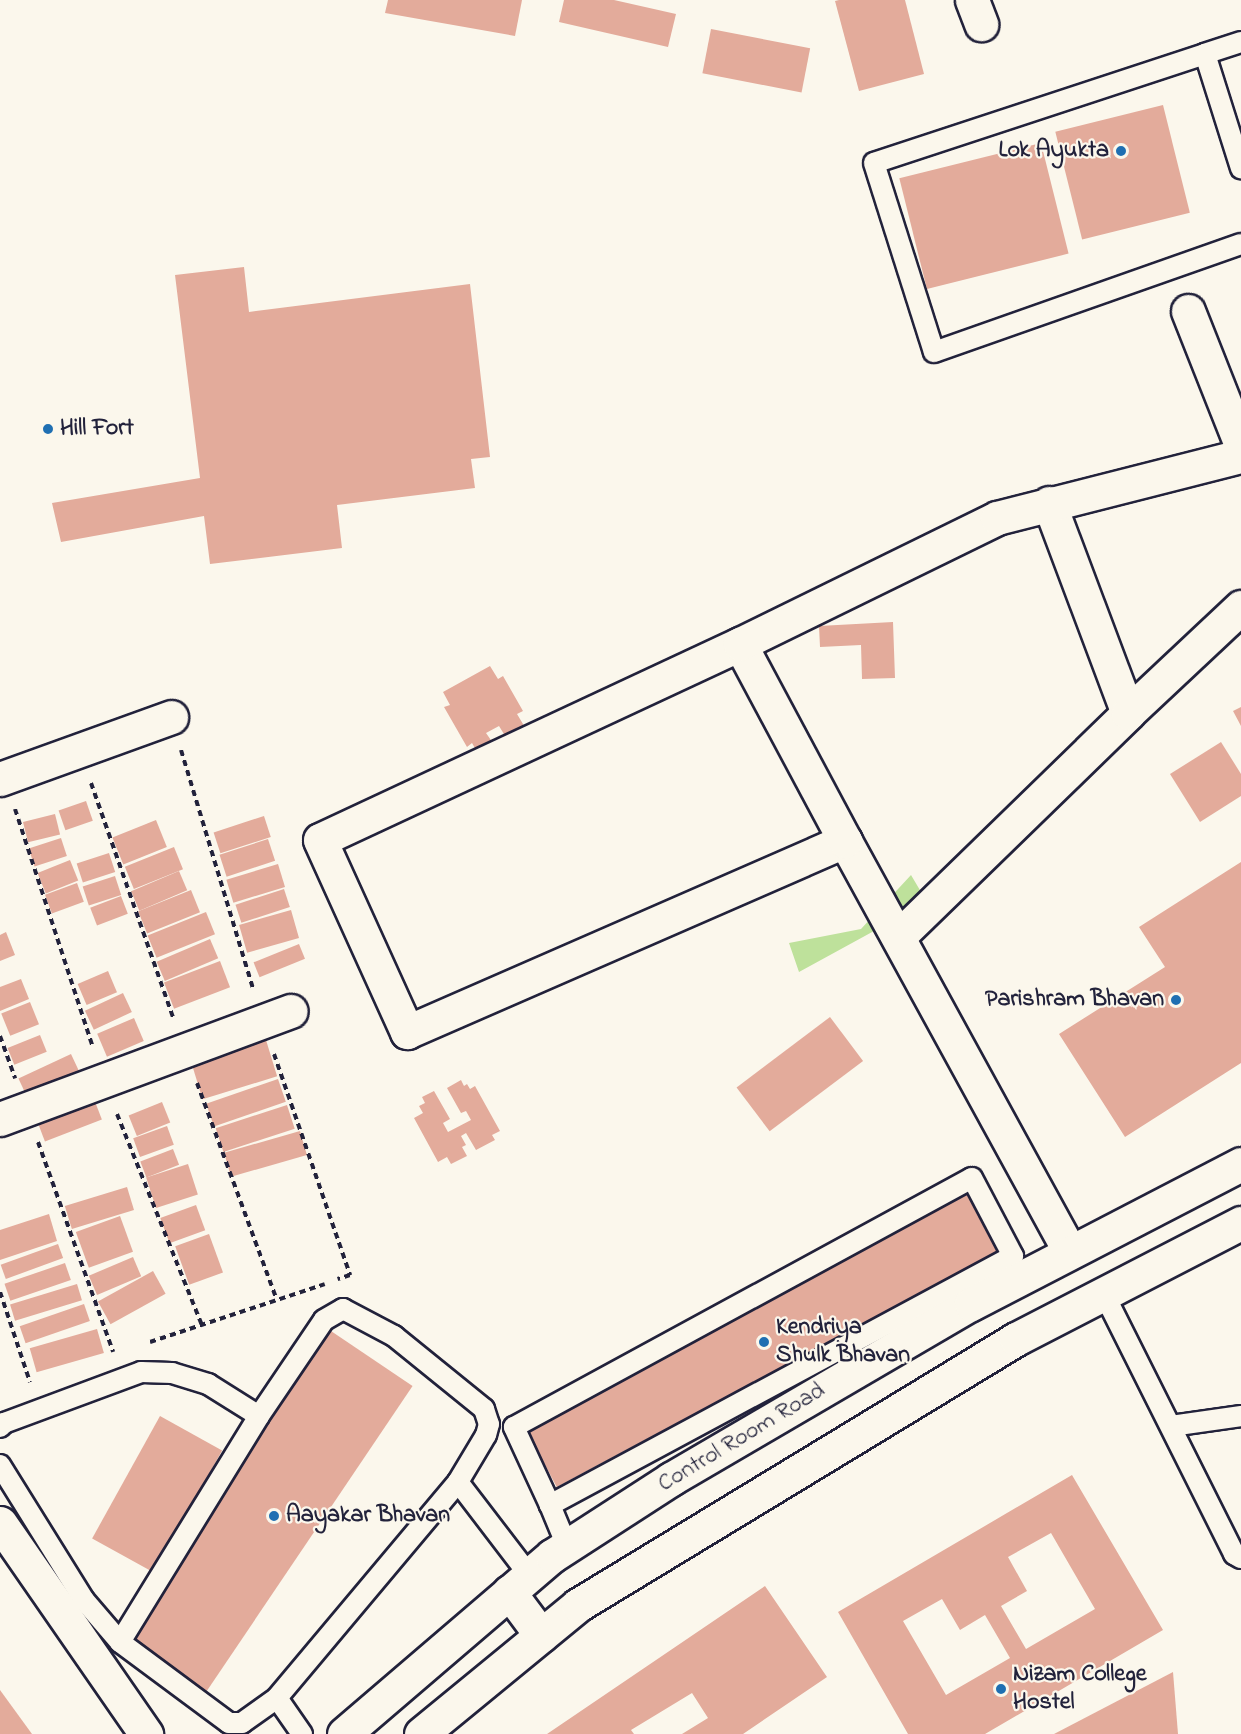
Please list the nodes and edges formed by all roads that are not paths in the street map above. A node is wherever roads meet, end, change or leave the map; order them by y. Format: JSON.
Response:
{"nodes":[{"id":1,"x":1241,"y":42,"type":"edge"},
{"id":2,"x":1205,"y":54,"type":"junction"},
{"id":3,"x":1241,"y":168,"type":"edge"},
{"id":4,"x":1241,"y":244,"type":"edge"},
{"id":5,"x":1188,"y":311,"type":"dead end"},
{"id":6,"x":1241,"y":445,"type":"edge"},
{"id":7,"x":1241,"y":456,"type":"edge"},
{"id":8,"x":1049,"y":503,"type":"junction"},
{"id":9,"x":1241,"y":607,"type":"edge"},
{"id":10,"x":740,"y":644,"type":"junction"},
{"id":11,"x":1128,"y":713,"type":"junction"},
{"id":12,"x":171,"y":717,"type":"road end"},
{"id":13,"x":0,"y":779,"type":"edge"},
{"id":14,"x":845,"y":841,"type":"junction"},
{"id":15,"x":899,"y":936,"type":"junction"},
{"id":16,"x":277,"y":1016,"type":"road end"},
{"id":17,"x":13,"y":1114,"type":"edge"},
{"id":18,"x":1241,"y":1164,"type":"edge"},
{"id":19,"x":1241,"y":1223,"type":"edge"},
{"id":20,"x":1070,"y":1252,"type":"junction"},
{"id":21,"x":1019,"y":1268,"type":"junction"},
{"id":22,"x":1104,"y":1294,"type":"junction"},
{"id":23,"x":259,"y":1416,"type":"junction"},
{"id":24,"x":1241,"y":1416,"type":"edge"},
{"id":25,"x":1171,"y":1426,"type":"junction"},
{"id":26,"x":0,"y":1427,"type":"edge"},
{"id":27,"x":0,"y":1465,"type":"edge"},
{"id":28,"x":458,"y":1482,"type":"junction"},
{"id":29,"x":550,"y":1505,"type":"junction"},
{"id":30,"x":0,"y":1523,"type":"edge"},
{"id":31,"x":565,"y":1543,"type":"junction"},
{"id":32,"x":1241,"y":1558,"type":"edge"},
{"id":33,"x":520,"y":1578,"type":"junction"},
{"id":34,"x":542,"y":1635,"type":"junction"},
{"id":35,"x":120,"y":1642,"type":"junction"},
{"id":36,"x":277,"y":1698,"type":"junction"},
{"id":37,"x":146,"y":1734,"type":"edge"},
{"id":38,"x":302,"y":1734,"type":"edge"},
{"id":39,"x":344,"y":1734,"type":"edge"},
{"id":40,"x":421,"y":1734,"type":"edge"}],
"edges":[{"from":1,"to":2,"type":"lane"},
{"from":2,"to":3,"type":"lane"},
{"from":2,"to":4,"type":"lane"},
{"from":5,"to":6,"type":"street"},
{"from":7,"to":8,"type":"street"},
{"from":8,"to":10,"type":"street"},
{"from":8,"to":11,"type":"street"},
{"from":9,"to":11,"type":"street"},
{"from":10,"to":14,"type":"street"},
{"from":10,"to":14,"type":"street"},
{"from":11,"to":15,"type":"street"},
{"from":12,"to":13,"type":"street"},
{"from":14,"to":15,"type":"street"},
{"from":15,"to":20,"type":"street"},
{"from":16,"to":17,"type":"street"},
{"from":18,"to":20,"type":"street","name":"Control Room Road"},
{"from":19,"to":22,"type":"street"},
{"from":20,"to":21,"type":"street","name":"Control Room Road"},
{"from":21,"to":29,"type":"lane"},
{"from":21,"to":29,"type":"lane"},
{"from":21,"to":31,"type":"street","name":"Control Room Road"},
{"from":22,"to":25,"type":"lane"},
{"from":22,"to":34,"type":"street"},
{"from":23,"to":26,"type":"lane"},
{"from":23,"to":28,"type":"lane"},
{"from":23,"to":35,"type":"lane"},
{"from":24,"to":25,"type":"lane"},
{"from":25,"to":32,"type":"lane"},
{"from":27,"to":35,"type":"lane"},
{"from":28,"to":33,"type":"lane"},
{"from":28,"to":36,"type":"lane"},
{"from":29,"to":31,"type":"lane"},
{"from":30,"to":37,"type":"street"},
{"from":31,"to":33,"type":"street","name":"Control Room Road"},
{"from":33,"to":34,"type":"street"},
{"from":33,"to":39,"type":"street","name":"Control Room Road"},
{"from":34,"to":40,"type":"street"},
{"from":35,"to":36,"type":"lane"},
{"from":36,"to":38,"type":"lane"}]}
